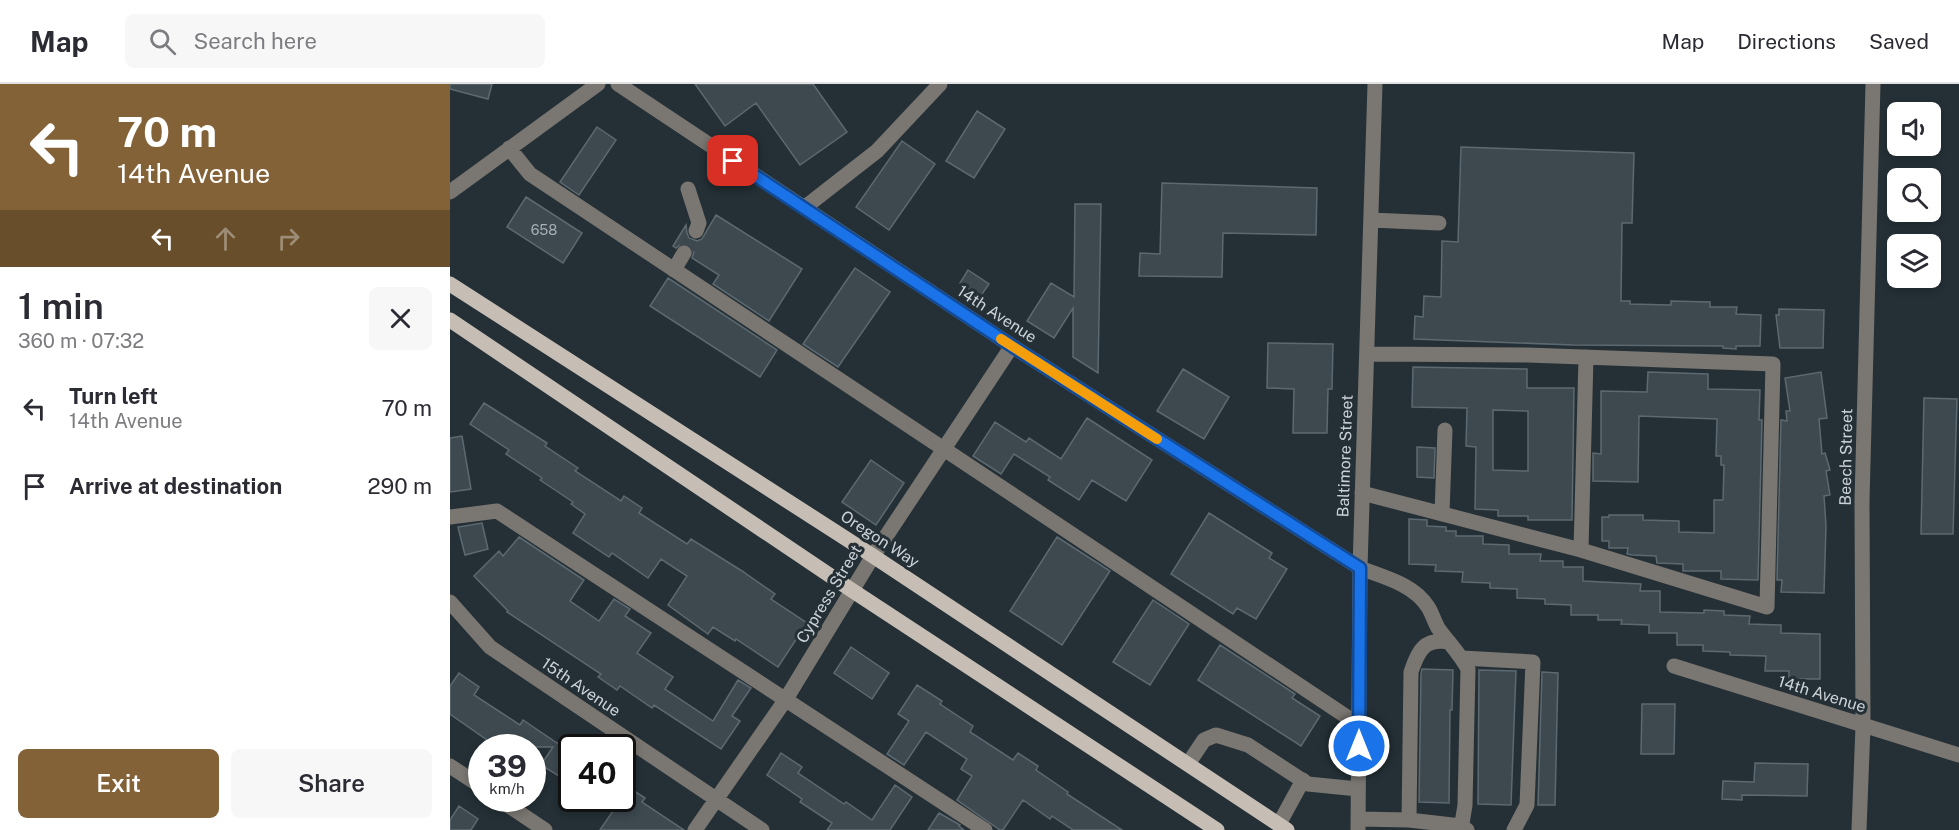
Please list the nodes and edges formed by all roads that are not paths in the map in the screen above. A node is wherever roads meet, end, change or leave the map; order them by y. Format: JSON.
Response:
{"nodes":[{"id":1,"x":598,"y":84,"type":"edge"},
{"id":2,"x":618,"y":84,"type":"edge"},
{"id":3,"x":940,"y":84,"type":"edge"},
{"id":4,"x":1375,"y":84,"type":"edge"},
{"id":5,"x":1873,"y":84,"type":"edge"},
{"id":6,"x":509,"y":148,"type":"junction"},
{"id":7,"x":688,"y":189,"type":"dead end"},
{"id":8,"x":450,"y":192,"type":"edge"},
{"id":9,"x":804,"y":208,"type":"junction"},
{"id":10,"x":1371,"y":220,"type":"junction"},
{"id":11,"x":1439,"y":223,"type":"dead end"},
{"id":12,"x":696,"y":231,"type":"tunnel mouth"},
{"id":13,"x":684,"y":253,"type":"tunnel mouth"},
{"id":14,"x":674,"y":270,"type":"junction"},
{"id":15,"x":450,"y":284,"type":"edge"},
{"id":16,"x":450,"y":320,"type":"edge"},
{"id":17,"x":1012,"y":346,"type":"junction"},
{"id":18,"x":1367,"y":354,"type":"junction"},
{"id":19,"x":1586,"y":357,"type":"junction"},
{"id":20,"x":1445,"y":430,"type":"dead end"},
{"id":21,"x":944,"y":449,"type":"junction"},
{"id":22,"x":1362,"y":493,"type":"junction"},
{"id":23,"x":1442,"y":513,"type":"junction"},
{"id":24,"x":450,"y":517,"type":"edge"},
{"id":25,"x":1581,"y":550,"type":"junction"},
{"id":26,"x":873,"y":555,"type":"junction"},
{"id":27,"x":1360,"y":568,"type":"junction"},
{"id":28,"x":854,"y":591,"type":"junction"},
{"id":29,"x":450,"y":602,"type":"edge"},
{"id":30,"x":1449,"y":642,"type":"junction"},
{"id":31,"x":1462,"y":658,"type":"junction"},
{"id":32,"x":1674,"y":666,"type":"dead end"},
{"id":33,"x":786,"y":699,"type":"junction"},
{"id":34,"x":1359,"y":725,"type":"junction"},
{"id":35,"x":1863,"y":726,"type":"junction"},
{"id":36,"x":1959,"y":755,"type":"edge"},
{"id":37,"x":1188,"y":764,"type":"junction"},
{"id":38,"x":450,"y":766,"type":"edge"},
{"id":39,"x":468,"y":778,"type":"edge"},
{"id":40,"x":1303,"y":780,"type":"junction"},
{"id":41,"x":1358,"y":789,"type":"junction"},
{"id":42,"x":716,"y":800,"type":"junction"},
{"id":43,"x":518,"y":812,"type":"edge"},
{"id":44,"x":1409,"y":820,"type":"junction"},
{"id":45,"x":1358,"y":825,"type":"edge"},
{"id":46,"x":1385,"y":825,"type":"edge"},
{"id":47,"x":1283,"y":827,"type":"edge"},
{"id":48,"x":1463,"y":829,"type":"edge"},
{"id":49,"x":545,"y":830,"type":"edge"},
{"id":50,"x":695,"y":830,"type":"edge"},
{"id":51,"x":762,"y":830,"type":"edge"},
{"id":52,"x":984,"y":830,"type":"edge"},
{"id":53,"x":1217,"y":830,"type":"edge"},
{"id":54,"x":1514,"y":830,"type":"edge"},
{"id":55,"x":1859,"y":830,"type":"edge"}],
"edges":[{"from":1,"to":6,"type":"street"},
{"from":2,"to":9,"type":"street","name":"14th Avenue"},
{"from":3,"to":9,"type":"street"},
{"from":4,"to":10,"type":"street","name":"Baltimore Street"},
{"from":5,"to":35,"type":"street","name":"Beech Street"},
{"from":6,"to":8,"type":"street"},
{"from":6,"to":14,"type":"street"},
{"from":7,"to":12,"type":"street"},
{"from":9,"to":17,"type":"street","name":"14th Avenue"},
{"from":10,"to":11,"type":"street"},
{"from":10,"to":18,"type":"street","name":"Baltimore Street"},
{"from":13,"to":14,"type":"street"},
{"from":14,"to":21,"type":"street"},
{"from":15,"to":26,"type":"main road","name":"Oregon Way"},
{"from":16,"to":28,"type":"main road"},
{"from":17,"to":21,"type":"street","name":"Cypress Street"},
{"from":17,"to":27,"type":"street","name":"14th Avenue"},
{"from":18,"to":19,"type":"street"},
{"from":18,"to":22,"type":"street","name":"Baltimore Street"},
{"from":19,"to":25,"type":"street"},
{"from":19,"to":25,"type":"street"},
{"from":20,"to":23,"type":"street"},
{"from":21,"to":26,"type":"street","name":"Cypress Street"},
{"from":21,"to":34,"type":"street"},
{"from":22,"to":23,"type":"street"},
{"from":22,"to":27,"type":"street","name":"Baltimore Street"},
{"from":23,"to":25,"type":"street"},
{"from":24,"to":33,"type":"street"},
{"from":26,"to":28,"type":"street","name":"Cypress Street"},
{"from":26,"to":37,"type":"main road","name":"Oregon Way"},
{"from":27,"to":30,"type":"street","name":"14th Avenue"},
{"from":27,"to":34,"type":"street","name":"Baltimore Street"},
{"from":28,"to":33,"type":"street","name":"Cypress Street"},
{"from":28,"to":53,"type":"main road"},
{"from":29,"to":42,"type":"street","name":"15th Avenue"},
{"from":30,"to":31,"type":"street","name":"14th Avenue"},
{"from":30,"to":44,"type":"street"},
{"from":31,"to":48,"type":"street"},
{"from":31,"to":54,"type":"street"},
{"from":32,"to":35,"type":"street","name":"14th Avenue"},
{"from":33,"to":42,"type":"street","name":"Cypress Street"},
{"from":33,"to":52,"type":"street"},
{"from":34,"to":41,"type":"street","name":"Baltimore Street"},
{"from":35,"to":36,"type":"street","name":"14th Avenue"},
{"from":35,"to":55,"type":"street","name":"Beech Street"},
{"from":37,"to":40,"type":"street"},
{"from":37,"to":47,"type":"main road","name":"Oregon Way"},
{"from":38,"to":39,"type":"street"},
{"from":40,"to":41,"type":"street"},
{"from":40,"to":47,"type":"street"},
{"from":41,"to":45,"type":"street","name":"Baltimore Street"},
{"from":42,"to":50,"type":"street","name":"Cypress Street"},
{"from":42,"to":51,"type":"street","name":"15th Avenue"},
{"from":43,"to":49,"type":"street"},
{"from":44,"to":46,"type":"street"},
{"from":44,"to":48,"type":"street"},
{"from":45,"to":46,"type":"street"}]}
